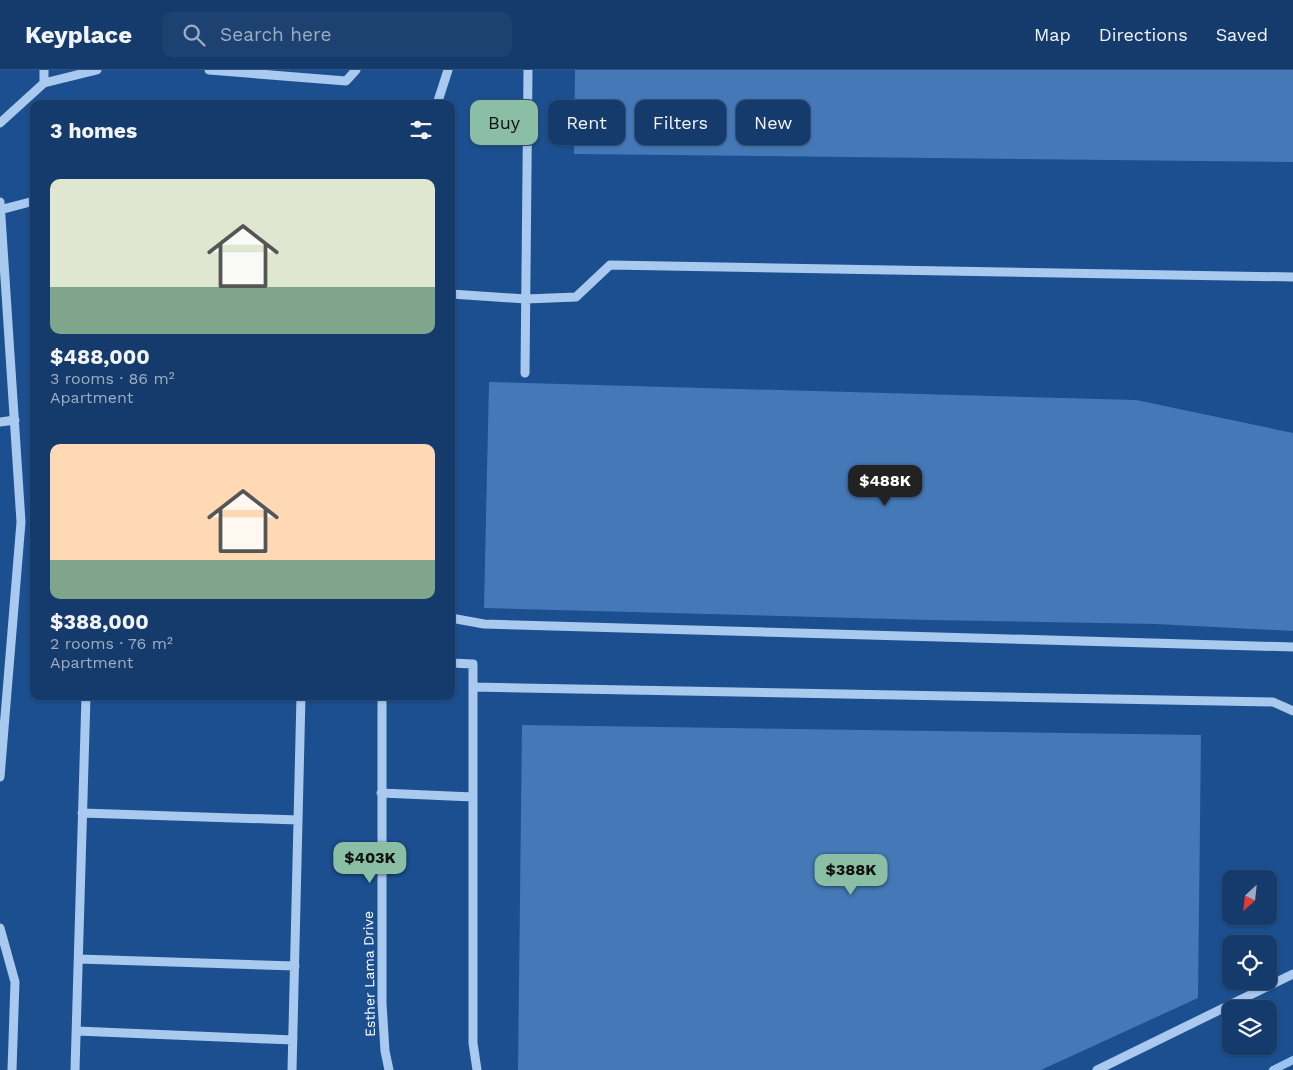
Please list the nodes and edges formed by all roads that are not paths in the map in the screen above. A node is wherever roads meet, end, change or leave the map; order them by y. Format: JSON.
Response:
{"nodes":[{"id":1,"x":44,"y":70,"type":"edge"},
{"id":2,"x":97,"y":70,"type":"edge"},
{"id":3,"x":209,"y":70,"type":"edge"},
{"id":4,"x":356,"y":70,"type":"edge"},
{"id":5,"x":448,"y":70,"type":"edge"},
{"id":6,"x":528,"y":70,"type":"edge"},
{"id":7,"x":44,"y":83,"type":"junction"},
{"id":8,"x":438,"y":100,"type":"edge"},
{"id":9,"x":0,"y":123,"type":"edge"},
{"id":10,"x":30,"y":201,"type":"edge"},
{"id":11,"x":0,"y":207,"type":"edge"},
{"id":12,"x":1293,"y":277,"type":"edge"},
{"id":13,"x":455,"y":294,"type":"edge"},
{"id":14,"x":526,"y":299,"type":"junction"},
{"id":15,"x":525,"y":373,"type":"dead end"},
{"id":16,"x":15,"y":420,"type":"junction"},
{"id":17,"x":0,"y":422,"type":"edge"},
{"id":18,"x":455,"y":619,"type":"edge"},
{"id":19,"x":1293,"y":647,"type":"edge"},
{"id":20,"x":455,"y":663,"type":"edge"},
{"id":21,"x":473,"y":687,"type":"junction"},
{"id":22,"x":86,"y":700,"type":"edge"},
{"id":23,"x":301,"y":700,"type":"edge"},
{"id":24,"x":382,"y":700,"type":"edge"},
{"id":25,"x":1293,"y":711,"type":"edge"},
{"id":26,"x":0,"y":777,"type":"edge"},
{"id":27,"x":381,"y":793,"type":"junction"},
{"id":28,"x":473,"y":797,"type":"junction"},
{"id":29,"x":82,"y":813,"type":"junction"},
{"id":30,"x":298,"y":820,"type":"junction"},
{"id":31,"x":0,"y":928,"type":"edge"},
{"id":32,"x":78,"y":960,"type":"junction"},
{"id":33,"x":295,"y":966,"type":"junction"},
{"id":34,"x":1293,"y":974,"type":"edge"},
{"id":35,"x":76,"y":1032,"type":"junction"},
{"id":36,"x":293,"y":1040,"type":"junction"},
{"id":37,"x":12,"y":1070,"type":"edge"},
{"id":38,"x":76,"y":1070,"type":"edge"},
{"id":39,"x":292,"y":1070,"type":"edge"},
{"id":40,"x":389,"y":1070,"type":"edge"},
{"id":41,"x":477,"y":1070,"type":"edge"},
{"id":42,"x":1097,"y":1070,"type":"edge"}],
"edges":[{"from":1,"to":7,"type":"street"},
{"from":2,"to":7,"type":"street"},
{"from":3,"to":4,"type":"street"},
{"from":5,"to":8,"type":"street"},
{"from":6,"to":14,"type":"street"},
{"from":7,"to":9,"type":"street"},
{"from":10,"to":11,"type":"street"},
{"from":11,"to":16,"type":"street"},
{"from":12,"to":14,"type":"street"},
{"from":13,"to":14,"type":"street"},
{"from":14,"to":15,"type":"street"},
{"from":16,"to":17,"type":"street"},
{"from":16,"to":26,"type":"street"},
{"from":18,"to":19,"type":"street"},
{"from":20,"to":21,"type":"street"},
{"from":21,"to":25,"type":"street"},
{"from":21,"to":28,"type":"street"},
{"from":22,"to":29,"type":"street"},
{"from":23,"to":30,"type":"street"},
{"from":24,"to":27,"type":"street","name":"Esther Lama Drive"},
{"from":27,"to":28,"type":"street"},
{"from":27,"to":40,"type":"street","name":"Esther Lama Drive"},
{"from":28,"to":41,"type":"street"},
{"from":29,"to":30,"type":"street"},
{"from":29,"to":32,"type":"street"},
{"from":30,"to":33,"type":"street"},
{"from":31,"to":37,"type":"street"},
{"from":32,"to":33,"type":"street"},
{"from":32,"to":35,"type":"street"},
{"from":33,"to":36,"type":"street"},
{"from":34,"to":42,"type":"street"},
{"from":35,"to":36,"type":"street"},
{"from":35,"to":38,"type":"street"},
{"from":36,"to":39,"type":"street"}]}
